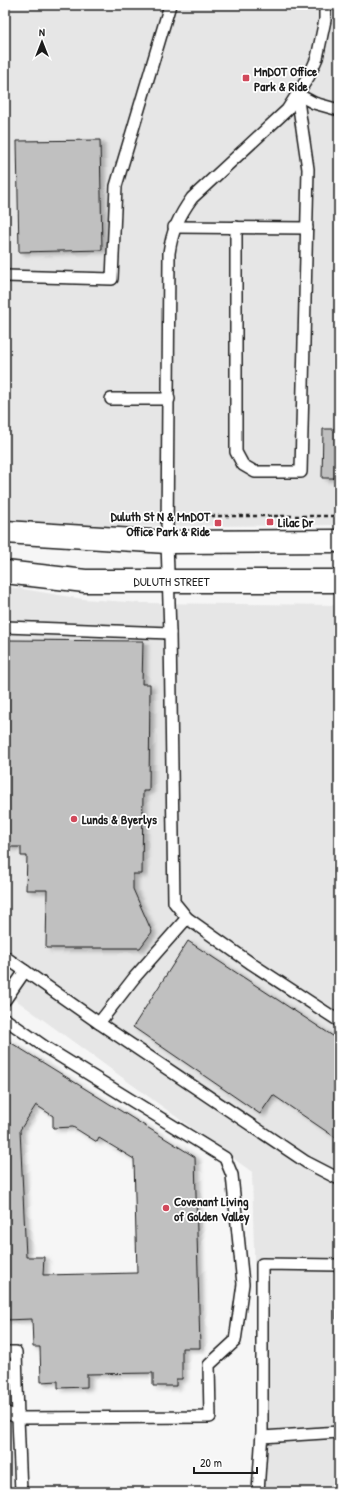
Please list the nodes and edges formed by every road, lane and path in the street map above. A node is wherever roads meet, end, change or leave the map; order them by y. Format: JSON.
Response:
{"nodes":[{"id":1,"x":170,"y":5,"type":"edge"},
{"id":2,"x":325,"y":5,"type":"edge"},
{"id":3,"x":298,"y":94,"type":"junction"},
{"id":4,"x":339,"y":110,"type":"edge"},
{"id":5,"x":174,"y":227,"type":"junction"},
{"id":6,"x":236,"y":227,"type":"junction"},
{"id":7,"x":307,"y":228,"type":"junction"},
{"id":8,"x":5,"y":276,"type":"edge"},
{"id":9,"x":111,"y":399,"type":"dead end"},
{"id":10,"x":169,"y":399,"type":"junction"},
{"id":11,"x":5,"y":532,"type":"edge"},
{"id":12,"x":339,"y":541,"type":"edge"},
{"id":13,"x":167,"y":542,"type":"junction"},
{"id":14,"x":5,"y":572,"type":"edge"},
{"id":15,"x":169,"y":582,"type":"junction"},
{"id":16,"x":339,"y":582,"type":"edge"},
{"id":17,"x":5,"y":627,"type":"edge"},
{"id":18,"x":170,"y":633,"type":"junction"},
{"id":19,"x":187,"y":918,"type":"junction"},
{"id":20,"x":5,"y":957,"type":"edge"},
{"id":21,"x":25,"y":971,"type":"junction"},
{"id":22,"x":5,"y":1000,"type":"edge"},
{"id":23,"x":5,"y":1019,"type":"edge"},
{"id":24,"x":339,"y":1021,"type":"edge"},
{"id":25,"x":99,"y":1022,"type":"junction"},
{"id":26,"x":339,"y":1179,"type":"edge"},
{"id":27,"x":339,"y":1265,"type":"edge"},
{"id":28,"x":5,"y":1352,"type":"edge"},
{"id":29,"x":5,"y":1412,"type":"edge"},
{"id":30,"x":18,"y":1418,"type":"junction"},
{"id":31,"x":339,"y":1432,"type":"edge"},
{"id":32,"x":262,"y":1437,"type":"junction"},
{"id":33,"x":21,"y":1492,"type":"edge"},
{"id":34,"x":258,"y":1492,"type":"edge"}],
"edges":[{"from":1,"to":8,"type":"lane"},
{"from":2,"to":3,"type":"lane"},
{"from":3,"to":4,"type":"lane"},
{"from":3,"to":5,"type":"lane"},
{"from":3,"to":7,"type":"lane"},
{"from":5,"to":6,"type":"lane"},
{"from":5,"to":10,"type":"lane"},
{"from":6,"to":7,"type":"lane"},
{"from":6,"to":7,"type":"lane"},
{"from":9,"to":10,"type":"lane"},
{"from":10,"to":13,"type":"lane"},
{"from":11,"to":13,"type":"street"},
{"from":12,"to":13,"type":"street"},
{"from":13,"to":15,"type":"lane"},
{"from":14,"to":15,"type":"street","name":"DULUTH STREET"},
{"from":15,"to":16,"type":"street","name":"DULUTH STREET"},
{"from":15,"to":18,"type":"lane"},
{"from":17,"to":18,"type":"lane"},
{"from":18,"to":19,"type":"lane"},
{"from":19,"to":24,"type":"lane"},
{"from":19,"to":25,"type":"lane"},
{"from":20,"to":21,"type":"lane"},
{"from":21,"to":22,"type":"lane"},
{"from":21,"to":25,"type":"lane"},
{"from":23,"to":30,"type":"lane"},
{"from":25,"to":26,"type":"lane"},
{"from":27,"to":32,"type":"lane"},
{"from":28,"to":30,"type":"lane"},
{"from":29,"to":30,"type":"lane"},
{"from":30,"to":33,"type":"lane"},
{"from":31,"to":32,"type":"lane"},
{"from":32,"to":34,"type":"lane"}]}
